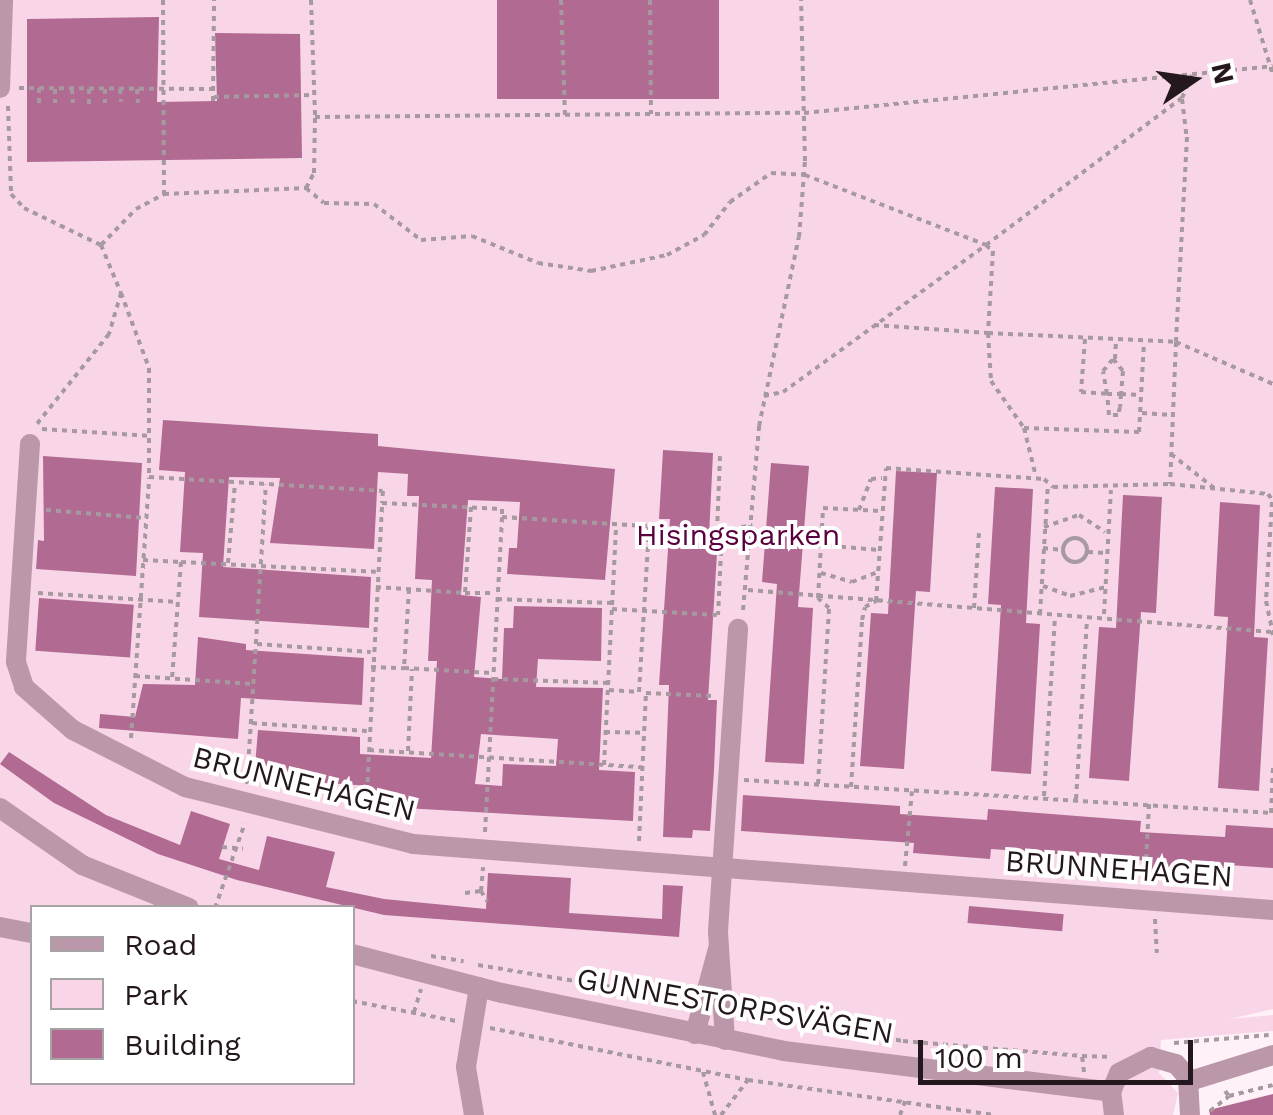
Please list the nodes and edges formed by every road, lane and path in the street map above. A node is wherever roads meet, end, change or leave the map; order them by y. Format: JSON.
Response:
{"nodes":[{"id":1,"x":3,"y":0,"type":"edge"},
{"id":2,"x":163,"y":0,"type":"edge"},
{"id":3,"x":214,"y":0,"type":"edge"},
{"id":4,"x":311,"y":0,"type":"edge"},
{"id":5,"x":562,"y":0,"type":"edge"},
{"id":6,"x":650,"y":0,"type":"edge"},
{"id":7,"x":802,"y":0,"type":"edge"},
{"id":8,"x":1250,"y":0,"type":"edge"},
{"id":9,"x":1270,"y":66,"type":"edge"},
{"id":10,"x":1193,"y":72,"type":"junction"},
{"id":11,"x":1273,"y":75,"type":"edge"},
{"id":12,"x":35,"y":77,"type":"dead end"},
{"id":13,"x":52,"y":77,"type":"dead end"},
{"id":14,"x":68,"y":77,"type":"dead end"},
{"id":15,"x":84,"y":77,"type":"dead end"},
{"id":16,"x":102,"y":77,"type":"dead end"},
{"id":17,"x":116,"y":77,"type":"dead end"},
{"id":18,"x":134,"y":77,"type":"dead end"},
{"id":19,"x":150,"y":77,"type":"dead end"},
{"id":20,"x":2,"y":88,"type":"edge"},
{"id":21,"x":37,"y":88,"type":"junction"},
{"id":22,"x":53,"y":89,"type":"junction"},
{"id":23,"x":70,"y":89,"type":"junction"},
{"id":24,"x":87,"y":89,"type":"junction"},
{"id":25,"x":103,"y":89,"type":"junction"},
{"id":26,"x":119,"y":89,"type":"junction"},
{"id":27,"x":136,"y":89,"type":"junction"},
{"id":28,"x":179,"y":89,"type":"junction"},
{"id":29,"x":196,"y":89,"type":"junction"},
{"id":30,"x":214,"y":89,"type":"junction"},
{"id":31,"x":150,"y":90,"type":"junction"},
{"id":32,"x":161,"y":90,"type":"junction"},
{"id":33,"x":314,"y":95,"type":"junction"},
{"id":34,"x":1182,"y":98,"type":"junction"},
{"id":35,"x":39,"y":102,"type":"dead end"},
{"id":36,"x":105,"y":102,"type":"dead end"},
{"id":37,"x":120,"y":102,"type":"dead end"},
{"id":38,"x":138,"y":102,"type":"dead end"},
{"id":39,"x":179,"y":102,"type":"dead end"},
{"id":40,"x":197,"y":102,"type":"dead end"},
{"id":41,"x":55,"y":103,"type":"dead end"},
{"id":42,"x":73,"y":103,"type":"dead end"},
{"id":43,"x":89,"y":104,"type":"dead end"},
{"id":44,"x":565,"y":114,"type":"junction"},
{"id":45,"x":651,"y":114,"type":"junction"},
{"id":46,"x":804,"y":114,"type":"junction"},
{"id":47,"x":316,"y":117,"type":"junction"},
{"id":48,"x":804,"y":175,"type":"junction"},
{"id":49,"x":306,"y":188,"type":"junction"},
{"id":50,"x":164,"y":194,"type":"junction"},
{"id":51,"x":101,"y":245,"type":"junction"},
{"id":52,"x":986,"y":245,"type":"junction"},
{"id":53,"x":121,"y":293,"type":"junction"},
{"id":54,"x":874,"y":325,"type":"junction"},
{"id":55,"x":988,"y":333,"type":"junction"},
{"id":56,"x":1085,"y":338,"type":"junction"},
{"id":57,"x":1116,"y":340,"type":"junction"},
{"id":58,"x":1144,"y":341,"type":"junction"},
{"id":59,"x":1176,"y":342,"type":"junction"},
{"id":60,"x":1115,"y":359,"type":"junction"},
{"id":61,"x":1273,"y":384,"type":"edge"},
{"id":62,"x":1107,"y":394,"type":"junction"},
{"id":63,"x":1121,"y":394,"type":"junction"},
{"id":64,"x":1141,"y":394,"type":"junction"},
{"id":65,"x":764,"y":396,"type":"junction"},
{"id":66,"x":1140,"y":413,"type":"junction"},
{"id":67,"x":1172,"y":415,"type":"junction"},
{"id":68,"x":1024,"y":428,"type":"junction"},
{"id":69,"x":152,"y":436,"type":"junction"},
{"id":70,"x":30,"y":444,"type":"dead end"},
{"id":71,"x":1171,"y":454,"type":"junction"},
{"id":72,"x":720,"y":456,"type":"dead end"},
{"id":73,"x":149,"y":478,"type":"junction"},
{"id":74,"x":884,"y":478,"type":"junction"},
{"id":75,"x":1036,"y":478,"type":"junction"},
{"id":76,"x":235,"y":483,"type":"junction"},
{"id":77,"x":266,"y":484,"type":"junction"},
{"id":78,"x":1048,"y":484,"type":"junction"},
{"id":79,"x":1170,"y":484,"type":"junction"},
{"id":80,"x":1112,"y":485,"type":"junction"},
{"id":81,"x":1214,"y":488,"type":"junction"},
{"id":82,"x":1272,"y":501,"type":"edge"},
{"id":83,"x":382,"y":502,"type":"junction"},
{"id":84,"x":471,"y":507,"type":"junction"},
{"id":85,"x":26,"y":508,"type":"junction"},
{"id":86,"x":860,"y":510,"type":"junction"},
{"id":87,"x":881,"y":511,"type":"junction"},
{"id":88,"x":146,"y":518,"type":"junction"},
{"id":89,"x":502,"y":518,"type":"junction"},
{"id":90,"x":752,"y":525,"type":"junction"},
{"id":91,"x":616,"y":526,"type":"junction"},
{"id":92,"x":649,"y":527,"type":"junction"},
{"id":93,"x":1044,"y":527,"type":"junction"},
{"id":94,"x":719,"y":531,"type":"junction"},
{"id":95,"x":980,"y":533,"type":"dead end"},
{"id":96,"x":1107,"y":536,"type":"junction"},
{"id":97,"x":1272,"y":541,"type":"edge"},
{"id":98,"x":821,"y":545,"type":"junction"},
{"id":99,"x":1043,"y":548,"type":"junction"},
{"id":100,"x":879,"y":550,"type":"junction"},
{"id":101,"x":1063,"y":550,"type":"junction"},
{"id":102,"x":1088,"y":552,"type":"junction"},
{"id":103,"x":1106,"y":553,"type":"junction"},
{"id":104,"x":143,"y":560,"type":"junction"},
{"id":105,"x":181,"y":562,"type":"junction"},
{"id":106,"x":1271,"y":562,"type":"edge"},
{"id":107,"x":228,"y":564,"type":"junction"},
{"id":108,"x":261,"y":566,"type":"junction"},
{"id":109,"x":376,"y":572,"type":"junction"},
{"id":110,"x":819,"y":572,"type":"junction"},
{"id":111,"x":878,"y":572,"type":"junction"},
{"id":112,"x":1041,"y":586,"type":"junction"},
{"id":113,"x":376,"y":587,"type":"junction"},
{"id":114,"x":1105,"y":587,"type":"junction"},
{"id":115,"x":409,"y":589,"type":"junction"},
{"id":116,"x":20,"y":592,"type":"junction"},
{"id":117,"x":466,"y":593,"type":"junction"},
{"id":118,"x":496,"y":596,"type":"junction"},
{"id":119,"x":818,"y":598,"type":"junction"},
{"id":120,"x":140,"y":600,"type":"junction"},
{"id":121,"x":876,"y":601,"type":"junction"},
{"id":122,"x":1266,"y":601,"type":"junction"},
{"id":123,"x":178,"y":602,"type":"junction"},
{"id":124,"x":1273,"y":604,"type":"edge"},
{"id":125,"x":612,"y":606,"type":"junction"},
{"id":126,"x":974,"y":609,"type":"junction"},
{"id":127,"x":644,"y":611,"type":"junction"},
{"id":128,"x":1040,"y":614,"type":"junction"},
{"id":129,"x":1104,"y":614,"type":"junction"},
{"id":130,"x":718,"y":615,"type":"junction"},
{"id":131,"x":1054,"y":616,"type":"junction"},
{"id":132,"x":1086,"y":618,"type":"junction"},
{"id":133,"x":738,"y":629,"type":"joint"},
{"id":134,"x":1272,"y":633,"type":"edge"},
{"id":135,"x":256,"y":644,"type":"junction"},
{"id":136,"x":370,"y":652,"type":"junction"},
{"id":137,"x":370,"y":667,"type":"junction"},
{"id":138,"x":404,"y":668,"type":"junction"},
{"id":139,"x":412,"y":669,"type":"junction"},
{"id":140,"x":135,"y":676,"type":"junction"},
{"id":141,"x":492,"y":676,"type":"junction"},
{"id":142,"x":172,"y":679,"type":"junction"},
{"id":143,"x":608,"y":682,"type":"junction"},
{"id":144,"x":253,"y":684,"type":"junction"},
{"id":145,"x":608,"y":690,"type":"junction"},
{"id":146,"x":639,"y":692,"type":"junction"},
{"id":147,"x":646,"y":693,"type":"junction"},
{"id":148,"x":734,"y":697,"type":"junction"},
{"id":149,"x":250,"y":723,"type":"junction"},
{"id":150,"x":367,"y":731,"type":"junction"},
{"id":151,"x":606,"y":732,"type":"junction"},
{"id":152,"x":644,"y":733,"type":"junction"},
{"id":153,"x":369,"y":750,"type":"junction"},
{"id":154,"x":408,"y":751,"type":"junction"},
{"id":155,"x":490,"y":755,"type":"junction"},
{"id":156,"x":124,"y":761,"type":"junction"},
{"id":157,"x":604,"y":765,"type":"junction"},
{"id":158,"x":1273,"y":766,"type":"edge"},
{"id":159,"x":642,"y":768,"type":"junction"},
{"id":160,"x":728,"y":779,"type":"junction"},
{"id":161,"x":818,"y":785,"type":"junction"},
{"id":162,"x":851,"y":787,"type":"junction"},
{"id":163,"x":912,"y":791,"type":"junction"},
{"id":164,"x":1044,"y":798,"type":"junction"},
{"id":165,"x":1076,"y":799,"type":"junction"},
{"id":166,"x":1149,"y":804,"type":"junction"},
{"id":167,"x":250,"y":807,"type":"junction"},
{"id":168,"x":0,"y":808,"type":"edge"},
{"id":169,"x":1272,"y":813,"type":"edge"},
{"id":170,"x":365,"y":834,"type":"junction"},
{"id":171,"x":222,"y":847,"type":"dead end"},
{"id":172,"x":234,"y":847,"type":"junction"},
{"id":173,"x":242,"y":850,"type":"dead end"},
{"id":174,"x":484,"y":852,"type":"junction"},
{"id":175,"x":638,"y":861,"type":"junction"},
{"id":176,"x":722,"y":868,"type":"junction"},
{"id":177,"x":904,"y":883,"type":"junction"},
{"id":178,"x":482,"y":892,"type":"junction"},
{"id":179,"x":465,"y":893,"type":"dead end"},
{"id":180,"x":1143,"y":900,"type":"junction"},
{"id":181,"x":487,"y":901,"type":"dead end"},
{"id":182,"x":182,"y":905,"type":"edge"},
{"id":183,"x":216,"y":905,"type":"edge"},
{"id":184,"x":1273,"y":910,"type":"edge"},
{"id":185,"x":0,"y":927,"type":"edge"},
{"id":186,"x":30,"y":933,"type":"edge"},
{"id":187,"x":718,"y":950,"type":"junction"},
{"id":188,"x":1157,"y":953,"type":"dead end"},
{"id":189,"x":355,"y":955,"type":"edge"},
{"id":190,"x":479,"y":987,"type":"junction"},
{"id":191,"x":355,"y":1002,"type":"edge"},
{"id":192,"x":469,"y":1024,"type":"junction"},
{"id":193,"x":696,"y":1034,"type":"junction"},
{"id":194,"x":725,"y":1040,"type":"junction"},
{"id":195,"x":1273,"y":1056,"type":"edge"},
{"id":196,"x":703,"y":1071,"type":"junction"},
{"id":197,"x":748,"y":1080,"type":"junction"},
{"id":198,"x":1190,"y":1081,"type":"junction"},
{"id":199,"x":1112,"y":1092,"type":"junction"},
{"id":200,"x":1229,"y":1096,"type":"dead end"},
{"id":201,"x":905,"y":1100,"type":"junction"},
{"id":202,"x":474,"y":1115,"type":"edge"},
{"id":203,"x":718,"y":1115,"type":"edge"},
{"id":204,"x":900,"y":1115,"type":"edge"},
{"id":205,"x":993,"y":1115,"type":"edge"},
{"id":206,"x":1114,"y":1115,"type":"edge"},
{"id":207,"x":1190,"y":1115,"type":"edge"},
{"id":208,"x":1207,"y":1115,"type":"edge"}],
"edges":[{"from":1,"to":20,"type":"street"},
{"from":2,"to":32,"type":"path"},
{"from":3,"to":30,"type":"path"},
{"from":4,"to":33,"type":"path"},
{"from":5,"to":44,"type":"path"},
{"from":6,"to":45,"type":"path"},
{"from":7,"to":46,"type":"path"},
{"from":8,"to":9,"type":"path"},
{"from":9,"to":10,"type":"path"},
{"from":9,"to":11,"type":"path"},
{"from":10,"to":34,"type":"path"},
{"from":10,"to":46,"type":"path"},
{"from":12,"to":21,"type":"path"},
{"from":13,"to":22,"type":"path"},
{"from":14,"to":23,"type":"path"},
{"from":15,"to":24,"type":"path"},
{"from":16,"to":25,"type":"path"},
{"from":17,"to":26,"type":"path"},
{"from":18,"to":27,"type":"path"},
{"from":19,"to":31,"type":"path"},
{"from":20,"to":21,"type":"path"},
{"from":20,"to":51,"type":"path"},
{"from":21,"to":22,"type":"path"},
{"from":21,"to":35,"type":"path"},
{"from":22,"to":23,"type":"path"},
{"from":22,"to":41,"type":"path"},
{"from":23,"to":24,"type":"path"},
{"from":23,"to":42,"type":"path"},
{"from":24,"to":25,"type":"path"},
{"from":24,"to":43,"type":"path"},
{"from":25,"to":26,"type":"path"},
{"from":25,"to":36,"type":"path"},
{"from":26,"to":27,"type":"path"},
{"from":26,"to":37,"type":"path"},
{"from":27,"to":31,"type":"path"},
{"from":27,"to":38,"type":"path"},
{"from":28,"to":29,"type":"path"},
{"from":28,"to":32,"type":"path"},
{"from":28,"to":39,"type":"path"},
{"from":29,"to":30,"type":"path"},
{"from":29,"to":40,"type":"path"},
{"from":30,"to":33,"type":"path"},
{"from":31,"to":32,"type":"path"},
{"from":32,"to":50,"type":"path"},
{"from":33,"to":47,"type":"path"},
{"from":34,"to":52,"type":"path"},
{"from":34,"to":59,"type":"path"},
{"from":44,"to":45,"type":"path"},
{"from":44,"to":47,"type":"path"},
{"from":45,"to":46,"type":"path"},
{"from":46,"to":48,"type":"path"},
{"from":47,"to":49,"type":"path"},
{"from":48,"to":49,"type":"path"},
{"from":48,"to":52,"type":"path"},
{"from":48,"to":65,"type":"path"},
{"from":49,"to":50,"type":"path"},
{"from":50,"to":51,"type":"path"},
{"from":51,"to":53,"type":"path"},
{"from":52,"to":54,"type":"path"},
{"from":52,"to":55,"type":"path"},
{"from":53,"to":69,"type":"path"},
{"from":53,"to":69,"type":"path"},
{"from":54,"to":55,"type":"path"},
{"from":54,"to":65,"type":"path"},
{"from":55,"to":56,"type":"path"},
{"from":55,"to":68,"type":"path"},
{"from":56,"to":57,"type":"path"},
{"from":56,"to":62,"type":"path"},
{"from":57,"to":58,"type":"path"},
{"from":57,"to":60,"type":"path"},
{"from":58,"to":59,"type":"path"},
{"from":58,"to":64,"type":"path"},
{"from":59,"to":61,"type":"path"},
{"from":59,"to":67,"type":"path"},
{"from":60,"to":62,"type":"path"},
{"from":60,"to":63,"type":"path"},
{"from":62,"to":63,"type":"path"},
{"from":62,"to":63,"type":"path"},
{"from":63,"to":64,"type":"path"},
{"from":64,"to":66,"type":"path"},
{"from":65,"to":90,"type":"path"},
{"from":66,"to":67,"type":"path"},
{"from":66,"to":68,"type":"path"},
{"from":67,"to":71,"type":"path"},
{"from":68,"to":75,"type":"path"},
{"from":69,"to":73,"type":"path"},
{"from":70,"to":85,"type":"street","name":"BRUNNEHAGEN"},
{"from":71,"to":79,"type":"path"},
{"from":71,"to":81,"type":"path"},
{"from":72,"to":94,"type":"path"},
{"from":73,"to":76,"type":"path"},
{"from":73,"to":88,"type":"path"},
{"from":74,"to":75,"type":"path"},
{"from":74,"to":86,"type":"path"},
{"from":74,"to":87,"type":"path"},
{"from":75,"to":78,"type":"path"},
{"from":76,"to":77,"type":"path"},
{"from":76,"to":107,"type":"path"},
{"from":77,"to":83,"type":"path"},
{"from":77,"to":108,"type":"path"},
{"from":78,"to":80,"type":"path"},
{"from":78,"to":93,"type":"path"},
{"from":79,"to":80,"type":"path"},
{"from":79,"to":81,"type":"path"},
{"from":80,"to":96,"type":"path"},
{"from":81,"to":82,"type":"path"},
{"from":82,"to":97,"type":"path"},
{"from":83,"to":84,"type":"path"},
{"from":83,"to":109,"type":"path"},
{"from":84,"to":89,"type":"path"},
{"from":84,"to":117,"type":"path"},
{"from":85,"to":88,"type":"path"},
{"from":85,"to":116,"type":"street","name":"BRUNNEHAGEN"},
{"from":86,"to":87,"type":"path"},
{"from":86,"to":98,"type":"path"},
{"from":87,"to":100,"type":"path"},
{"from":88,"to":104,"type":"path"},
{"from":89,"to":91,"type":"path"},
{"from":89,"to":118,"type":"path"},
{"from":90,"to":94,"type":"path"},
{"from":90,"to":119,"type":"path"},
{"from":91,"to":92,"type":"path"},
{"from":91,"to":125,"type":"path"},
{"from":92,"to":94,"type":"path"},
{"from":92,"to":127,"type":"path"},
{"from":93,"to":96,"type":"path"},
{"from":93,"to":99,"type":"path"},
{"from":94,"to":130,"type":"path"},
{"from":95,"to":126,"type":"path"},
{"from":96,"to":103,"type":"path"},
{"from":97,"to":106,"type":"path"},
{"from":98,"to":100,"type":"path"},
{"from":98,"to":110,"type":"path"},
{"from":99,"to":101,"type":"path"},
{"from":99,"to":112,"type":"path"},
{"from":100,"to":111,"type":"path"},
{"from":101,"to":102,"type":"path"},
{"from":101,"to":102,"type":"path"},
{"from":102,"to":103,"type":"path"},
{"from":103,"to":114,"type":"path"},
{"from":104,"to":105,"type":"path"},
{"from":104,"to":120,"type":"path"},
{"from":105,"to":107,"type":"path"},
{"from":105,"to":123,"type":"path"},
{"from":106,"to":122,"type":"path"},
{"from":107,"to":108,"type":"path"},
{"from":108,"to":109,"type":"path"},
{"from":108,"to":135,"type":"path"},
{"from":109,"to":113,"type":"path"},
{"from":110,"to":111,"type":"path"},
{"from":110,"to":119,"type":"path"},
{"from":111,"to":121,"type":"path"},
{"from":112,"to":114,"type":"path"},
{"from":112,"to":128,"type":"path"},
{"from":113,"to":115,"type":"path"},
{"from":113,"to":136,"type":"path"},
{"from":114,"to":129,"type":"path"},
{"from":115,"to":117,"type":"path"},
{"from":115,"to":138,"type":"path"},
{"from":116,"to":120,"type":"path"},
{"from":116,"to":156,"type":"street","name":"BRUNNEHAGEN"},
{"from":117,"to":118,"type":"path"},
{"from":118,"to":125,"type":"path"},
{"from":118,"to":141,"type":"path"},
{"from":119,"to":121,"type":"path"},
{"from":119,"to":161,"type":"path"},
{"from":120,"to":123,"type":"path"},
{"from":120,"to":140,"type":"path"},
{"from":121,"to":126,"type":"path"},
{"from":121,"to":162,"type":"path"},
{"from":122,"to":124,"type":"path"},
{"from":122,"to":134,"type":"path"},
{"from":123,"to":142,"type":"path"},
{"from":125,"to":127,"type":"path"},
{"from":125,"to":143,"type":"path"},
{"from":126,"to":128,"type":"path"},
{"from":127,"to":130,"type":"path"},
{"from":127,"to":146,"type":"path"},
{"from":128,"to":131,"type":"path"},
{"from":129,"to":132,"type":"path"},
{"from":129,"to":134,"type":"path"},
{"from":130,"to":133,"type":"path"},
{"from":131,"to":132,"type":"path"},
{"from":131,"to":164,"type":"path"},
{"from":132,"to":165,"type":"path"},
{"from":133,"to":148,"type":"street"},
{"from":135,"to":136,"type":"path"},
{"from":135,"to":144,"type":"path"},
{"from":136,"to":137,"type":"path"},
{"from":137,"to":138,"type":"path"},
{"from":137,"to":150,"type":"path"},
{"from":138,"to":139,"type":"path"},
{"from":139,"to":141,"type":"path"},
{"from":139,"to":154,"type":"path"},
{"from":140,"to":142,"type":"path"},
{"from":140,"to":156,"type":"path"},
{"from":141,"to":143,"type":"path"},
{"from":141,"to":155,"type":"path"},
{"from":142,"to":144,"type":"path"},
{"from":143,"to":145,"type":"path"},
{"from":144,"to":149,"type":"path"},
{"from":145,"to":146,"type":"path"},
{"from":145,"to":151,"type":"path"},
{"from":146,"to":147,"type":"path"},
{"from":147,"to":148,"type":"path"},
{"from":147,"to":152,"type":"path"},
{"from":148,"to":160,"type":"street"},
{"from":149,"to":150,"type":"path"},
{"from":149,"to":167,"type":"path"},
{"from":150,"to":153,"type":"path"},
{"from":151,"to":152,"type":"path"},
{"from":151,"to":157,"type":"path"},
{"from":152,"to":159,"type":"path"},
{"from":153,"to":154,"type":"path"},
{"from":153,"to":170,"type":"path"},
{"from":154,"to":155,"type":"path"},
{"from":155,"to":157,"type":"path"},
{"from":155,"to":174,"type":"path"},
{"from":156,"to":167,"type":"street","name":"BRUNNEHAGEN"},
{"from":157,"to":159,"type":"path"},
{"from":158,"to":169,"type":"path"},
{"from":159,"to":175,"type":"path"},
{"from":160,"to":161,"type":"path"},
{"from":160,"to":176,"type":"street"},
{"from":161,"to":162,"type":"path"},
{"from":162,"to":163,"type":"path"},
{"from":163,"to":164,"type":"path"},
{"from":163,"to":177,"type":"path"},
{"from":164,"to":165,"type":"path"},
{"from":165,"to":166,"type":"path"},
{"from":166,"to":169,"type":"path"},
{"from":166,"to":180,"type":"path"},
{"from":167,"to":170,"type":"street","name":"BRUNNEHAGEN"},
{"from":167,"to":172,"type":"path"},
{"from":168,"to":182,"type":"street"},
{"from":170,"to":174,"type":"street","name":"BRUNNEHAGEN"},
{"from":171,"to":172,"type":"path"},
{"from":172,"to":173,"type":"path"},
{"from":172,"to":183,"type":"path"},
{"from":174,"to":175,"type":"street","name":"BRUNNEHAGEN"},
{"from":174,"to":178,"type":"path"},
{"from":175,"to":176,"type":"street","name":"BRUNNEHAGEN"},
{"from":176,"to":177,"type":"street","name":"BRUNNEHAGEN"},
{"from":176,"to":187,"type":"street"},
{"from":177,"to":180,"type":"street","name":"BRUNNEHAGEN"},
{"from":178,"to":179,"type":"path"},
{"from":178,"to":181,"type":"path"},
{"from":180,"to":184,"type":"street","name":"BRUNNEHAGEN"},
{"from":180,"to":188,"type":"path"},
{"from":185,"to":186,"type":"street"},
{"from":187,"to":193,"type":"street"},
{"from":187,"to":194,"type":"street"},
{"from":189,"to":190,"type":"street","name":"GUNNESTORPSVÄGEN"},
{"from":190,"to":192,"type":"street"},
{"from":190,"to":193,"type":"street","name":"GUNNESTORPSVÄGEN"},
{"from":191,"to":192,"type":"path"},
{"from":192,"to":196,"type":"path"},
{"from":192,"to":202,"type":"street"},
{"from":193,"to":194,"type":"street","name":"GUNNESTORPSVÄGEN"},
{"from":194,"to":199,"type":"street","name":"GUNNESTORPSVÄGEN"},
{"from":195,"to":198,"type":"street"},
{"from":196,"to":197,"type":"path"},
{"from":196,"to":203,"type":"path"},
{"from":197,"to":201,"type":"path"},
{"from":197,"to":203,"type":"path"},
{"from":198,"to":199,"type":"street"},
{"from":198,"to":207,"type":"street"},
{"from":199,"to":206,"type":"street"},
{"from":200,"to":208,"type":"path"},
{"from":201,"to":204,"type":"path"},
{"from":201,"to":205,"type":"path"}]}
